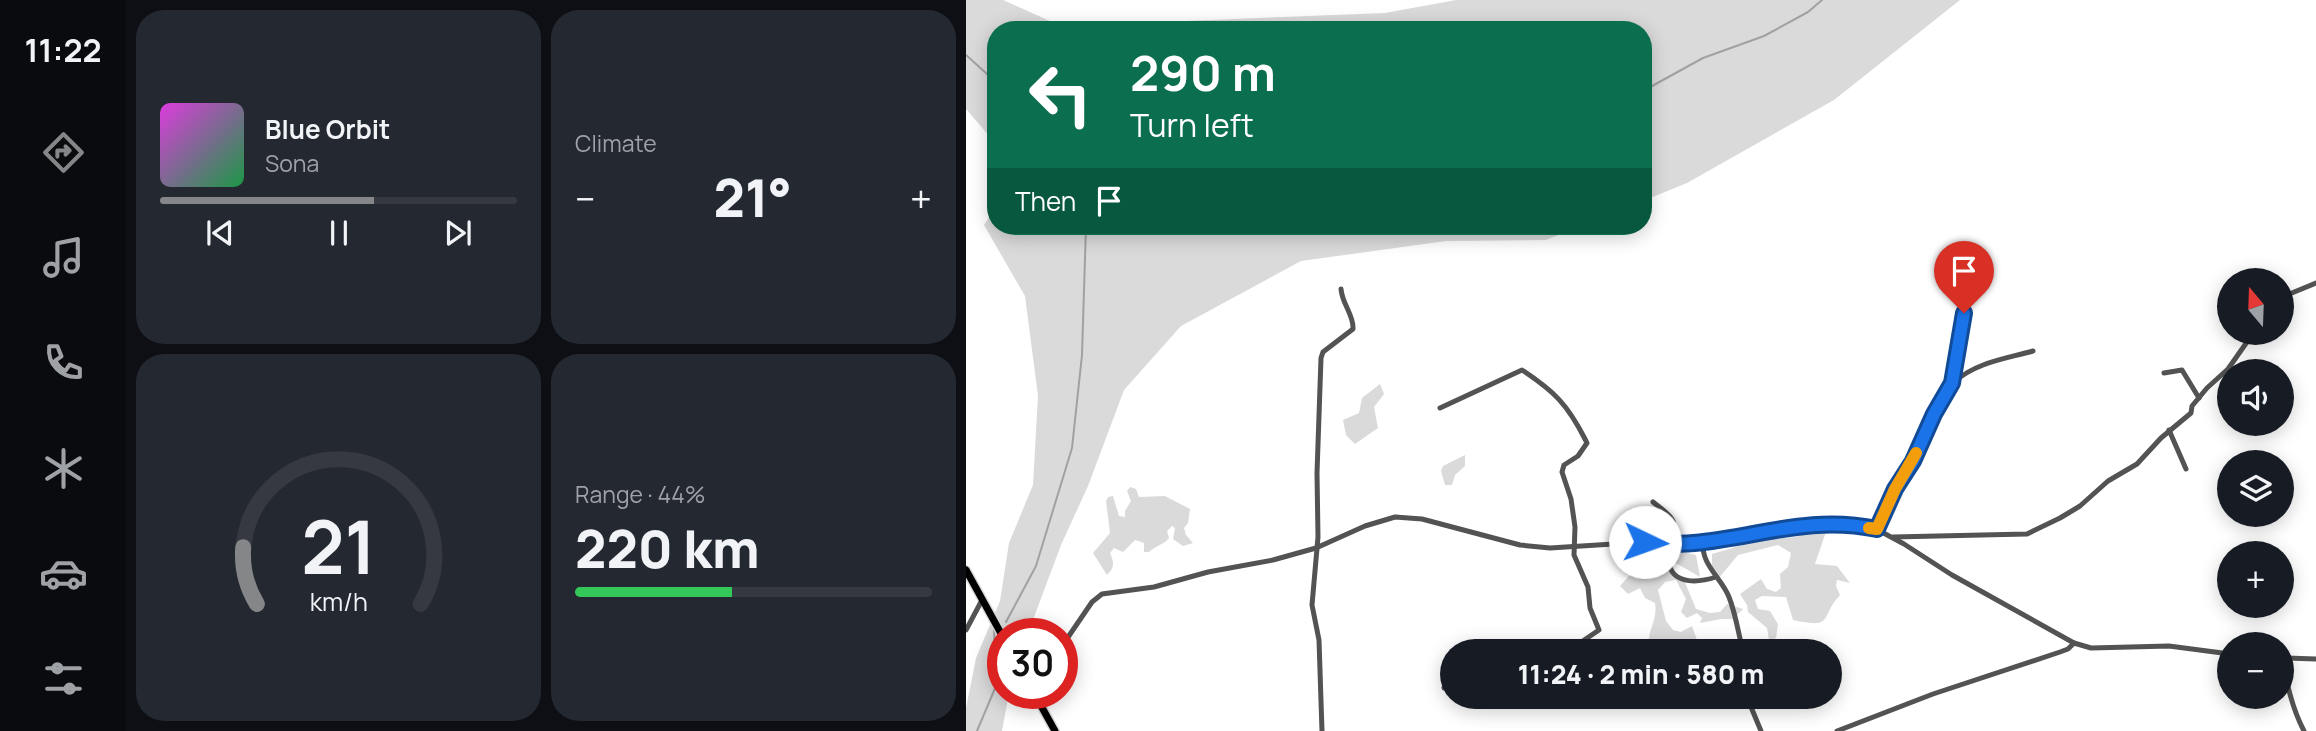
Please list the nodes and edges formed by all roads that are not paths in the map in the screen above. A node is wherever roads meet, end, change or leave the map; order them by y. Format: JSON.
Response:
{"nodes":[{"id":1,"x":2316,"y":283,"type":"edge"},
{"id":2,"x":1342,"y":289,"type":"dead end"},
{"id":3,"x":2294,"y":292,"type":"edge"},
{"id":4,"x":1966,"y":295,"type":"dead end"},
{"id":5,"x":2245,"y":345,"type":"edge"},
{"id":6,"x":2033,"y":351,"type":"dead end"},
{"id":7,"x":2164,"y":373,"type":"dead end"},
{"id":8,"x":1952,"y":383,"type":"junction"},
{"id":9,"x":2199,"y":398,"type":"junction"},
{"id":10,"x":1440,"y":408,"type":"dead end"},
{"id":11,"x":2169,"y":430,"type":"junction"},
{"id":12,"x":2186,"y":469,"type":"dead end"},
{"id":13,"x":1653,"y":502,"type":"dead end"},
{"id":14,"x":1877,"y":529,"type":"junction"},
{"id":15,"x":1890,"y":537,"type":"junction"},
{"id":16,"x":1703,"y":542,"type":"junction"},
{"id":17,"x":1674,"y":544,"type":"junction"},
{"id":18,"x":1573,"y":546,"type":"junction"},
{"id":19,"x":1316,"y":548,"type":"junction"},
{"id":20,"x":966,"y":570,"type":"edge"},
{"id":21,"x":1716,"y":577,"type":"junction"},
{"id":22,"x":982,"y":600,"type":"junction"},
{"id":23,"x":992,"y":618,"type":"edge"},
{"id":24,"x":1078,"y":623,"type":"edge"},
{"id":25,"x":966,"y":631,"type":"edge"},
{"id":26,"x":1586,"y":639,"type":"edge"},
{"id":27,"x":1740,"y":639,"type":"edge"},
{"id":28,"x":2074,"y":643,"type":"junction"},
{"id":29,"x":2217,"y":652,"type":"edge"},
{"id":30,"x":2316,"y":659,"type":"edge"},
{"id":31,"x":1043,"y":709,"type":"edge"},
{"id":32,"x":1752,"y":709,"type":"edge"},
{"id":33,"x":1055,"y":731,"type":"edge"},
{"id":34,"x":1322,"y":731,"type":"edge"},
{"id":35,"x":1761,"y":731,"type":"edge"},
{"id":36,"x":1837,"y":731,"type":"edge"},
{"id":37,"x":2304,"y":731,"type":"edge"}],
"edges":[{"from":1,"to":3,"type":"street"},
{"from":2,"to":19,"type":"street"},
{"from":4,"to":8,"type":"street"},
{"from":5,"to":9,"type":"street"},
{"from":6,"to":8,"type":"street"},
{"from":7,"to":9,"type":"street"},
{"from":8,"to":14,"type":"street"},
{"from":9,"to":11,"type":"street"},
{"from":10,"to":18,"type":"street"},
{"from":11,"to":12,"type":"street"},
{"from":11,"to":15,"type":"street"},
{"from":13,"to":17,"type":"street"},
{"from":14,"to":15,"type":"street"},
{"from":14,"to":16,"type":"street"},
{"from":15,"to":28,"type":"street"},
{"from":16,"to":17,"type":"street"},
{"from":16,"to":21,"type":"street"},
{"from":17,"to":18,"type":"street"},
{"from":17,"to":21,"type":"street"},
{"from":18,"to":19,"type":"street"},
{"from":18,"to":26,"type":"street"},
{"from":19,"to":24,"type":"street"},
{"from":19,"to":34,"type":"street"},
{"from":20,"to":22,"type":"main road"},
{"from":21,"to":27,"type":"street"},
{"from":22,"to":23,"type":"main road"},
{"from":22,"to":25,"type":"street"},
{"from":28,"to":29,"type":"street"},
{"from":28,"to":36,"type":"street"},
{"from":30,"to":37,"type":"street"},
{"from":31,"to":33,"type":"main road"},
{"from":32,"to":35,"type":"street"}]}
